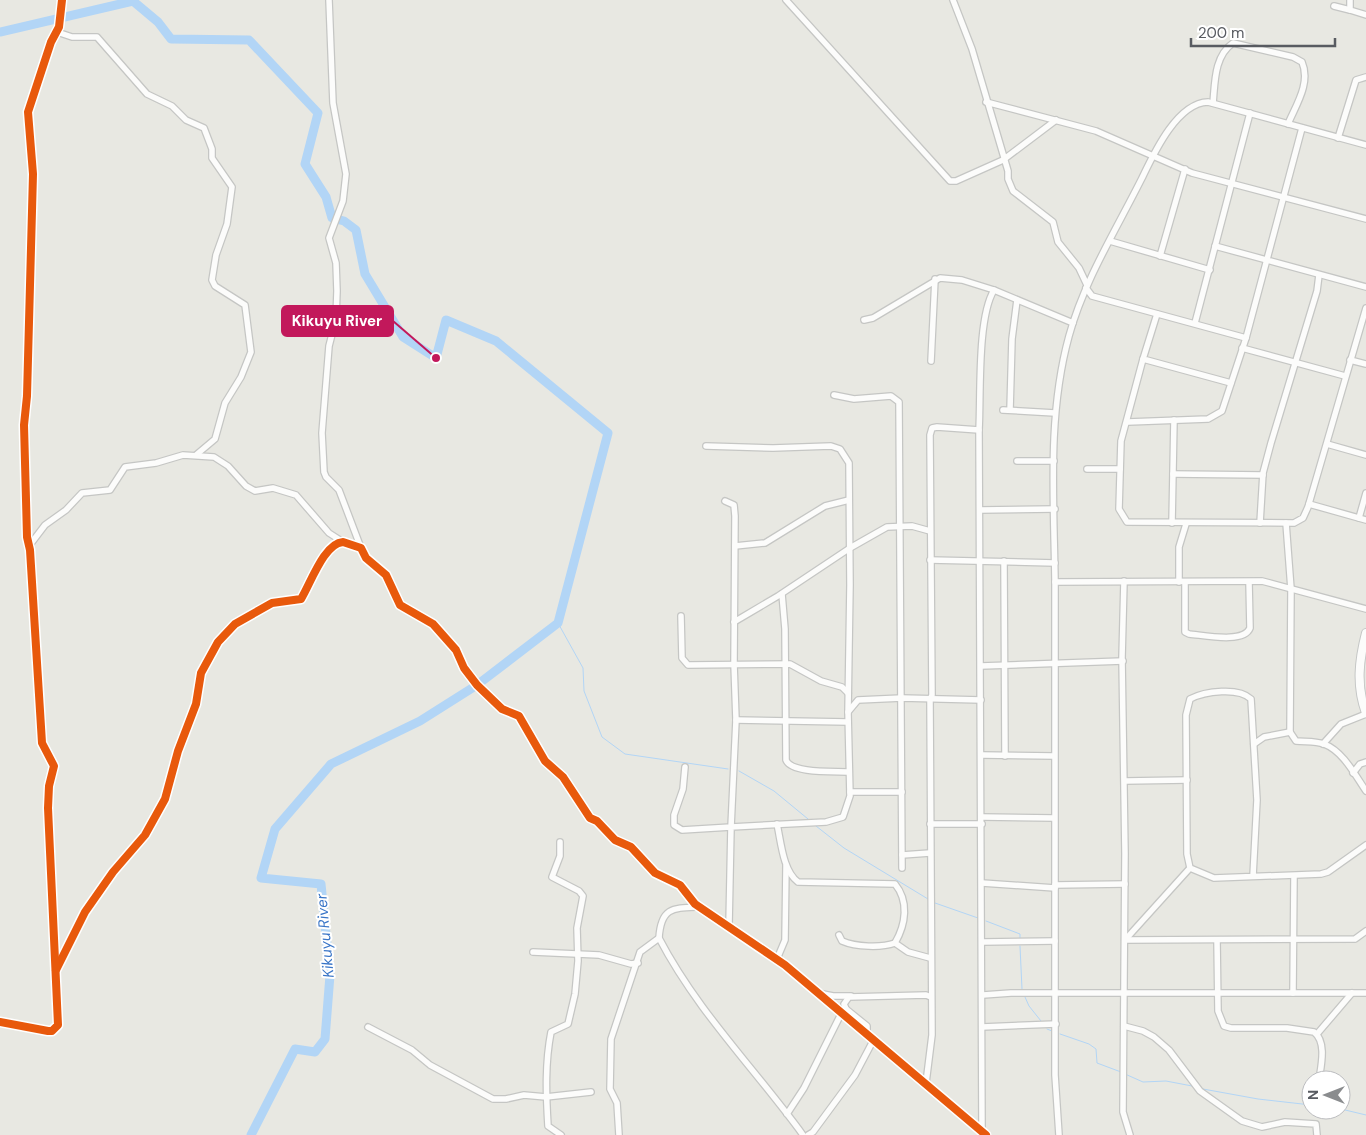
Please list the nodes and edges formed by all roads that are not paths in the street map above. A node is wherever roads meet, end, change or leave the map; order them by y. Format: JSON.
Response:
{"nodes":[{"id":1,"x":62,"y":0,"type":"edge"},
{"id":2,"x":329,"y":0,"type":"edge"},
{"id":3,"x":786,"y":0,"type":"edge"},
{"id":4,"x":953,"y":0,"type":"edge"},
{"id":5,"x":1350,"y":0,"type":"edge"},
{"id":6,"x":1334,"y":6,"type":"dead end"},
{"id":7,"x":1350,"y":10,"type":"junction"},
{"id":8,"x":1366,"y":15,"type":"edge"},
{"id":9,"x":57,"y":32,"type":"junction"},
{"id":10,"x":1366,"y":77,"type":"edge"},
{"id":11,"x":986,"y":102,"type":"junction"},
{"id":12,"x":1213,"y":103,"type":"junction"},
{"id":13,"x":1250,"y":113,"type":"junction"},
{"id":14,"x":1056,"y":120,"type":"junction"},
{"id":15,"x":1288,"y":124,"type":"junction"},
{"id":16,"x":1302,"y":128,"type":"junction"},
{"id":17,"x":1338,"y":138,"type":"junction"},
{"id":18,"x":1366,"y":146,"type":"edge"},
{"id":19,"x":1153,"y":154,"type":"junction"},
{"id":20,"x":1003,"y":160,"type":"junction"},
{"id":21,"x":1185,"y":169,"type":"junction"},
{"id":22,"x":1232,"y":184,"type":"junction"},
{"id":23,"x":1283,"y":198,"type":"junction"},
{"id":24,"x":1366,"y":219,"type":"edge"},
{"id":25,"x":1110,"y":240,"type":"junction"},
{"id":26,"x":1215,"y":246,"type":"junction"},
{"id":27,"x":1160,"y":256,"type":"junction"},
{"id":28,"x":1266,"y":261,"type":"junction"},
{"id":29,"x":1210,"y":270,"type":"junction"},
{"id":30,"x":1319,"y":275,"type":"junction"},
{"id":31,"x":935,"y":279,"type":"junction"},
{"id":32,"x":1087,"y":286,"type":"junction"},
{"id":33,"x":1366,"y":287,"type":"edge"},
{"id":34,"x":994,"y":290,"type":"junction"},
{"id":35,"x":1018,"y":300,"type":"junction"},
{"id":36,"x":1366,"y":308,"type":"edge"},
{"id":37,"x":1157,"y":314,"type":"junction"},
{"id":38,"x":864,"y":320,"type":"dead end"},
{"id":39,"x":1073,"y":323,"type":"junction"},
{"id":40,"x":1195,"y":323,"type":"junction"},
{"id":41,"x":1246,"y":338,"type":"junction"},
{"id":42,"x":1242,"y":348,"type":"junction"},
{"id":43,"x":1143,"y":359,"type":"junction"},
{"id":44,"x":1350,"y":360,"type":"junction"},
{"id":45,"x":931,"y":361,"type":"dead end"},
{"id":46,"x":1295,"y":362,"type":"junction"},
{"id":47,"x":1366,"y":364,"type":"edge"},
{"id":48,"x":1345,"y":376,"type":"junction"},
{"id":49,"x":1232,"y":383,"type":"junction"},
{"id":50,"x":834,"y":395,"type":"dead end"},
{"id":51,"x":1055,"y":413,"type":"junction"},
{"id":52,"x":1174,"y":420,"type":"junction"},
{"id":53,"x":1128,"y":422,"type":"junction"},
{"id":54,"x":979,"y":430,"type":"junction"},
{"id":55,"x":1327,"y":444,"type":"junction"},
{"id":56,"x":706,"y":446,"type":"dead end"},
{"id":57,"x":1366,"y":454,"type":"edge"},
{"id":58,"x":196,"y":455,"type":"junction"},
{"id":59,"x":1017,"y":460,"type":"dead end"},
{"id":60,"x":1054,"y":461,"type":"junction"},
{"id":61,"x":1087,"y":469,"type":"dead end"},
{"id":62,"x":1120,"y":469,"type":"junction"},
{"id":63,"x":1173,"y":474,"type":"junction"},
{"id":64,"x":1263,"y":475,"type":"junction"},
{"id":65,"x":1366,"y":493,"type":"edge"},
{"id":66,"x":849,"y":500,"type":"junction"},
{"id":67,"x":726,"y":501,"type":"dead end"},
{"id":68,"x":1309,"y":504,"type":"junction"},
{"id":69,"x":1055,"y":509,"type":"junction"},
{"id":70,"x":980,"y":510,"type":"junction"},
{"id":71,"x":1359,"y":518,"type":"junction"},
{"id":72,"x":1366,"y":520,"type":"edge"},
{"id":73,"x":1260,"y":523,"type":"junction"},
{"id":74,"x":1286,"y":523,"type":"junction"},
{"id":75,"x":1175,"y":524,"type":"junction"},
{"id":76,"x":1186,"y":524,"type":"junction"},
{"id":77,"x":901,"y":526,"type":"junction"},
{"id":78,"x":930,"y":531,"type":"junction"},
{"id":79,"x":343,"y":542,"type":"junction"},
{"id":80,"x":29,"y":546,"type":"junction"},
{"id":81,"x":735,"y":546,"type":"junction"},
{"id":82,"x":1179,"y":547,"type":"junction"},
{"id":83,"x":361,"y":548,"type":"junction"},
{"id":84,"x":850,"y":548,"type":"junction"},
{"id":85,"x":930,"y":560,"type":"junction"},
{"id":86,"x":979,"y":561,"type":"junction"},
{"id":87,"x":1004,"y":561,"type":"junction"},
{"id":88,"x":1055,"y":563,"type":"junction"},
{"id":89,"x":1055,"y":582,"type":"junction"},
{"id":90,"x":1124,"y":582,"type":"junction"},
{"id":91,"x":1182,"y":582,"type":"junction"},
{"id":92,"x":1249,"y":582,"type":"junction"},
{"id":93,"x":1291,"y":589,"type":"junction"},
{"id":94,"x":782,"y":594,"type":"junction"},
{"id":95,"x":1366,"y":610,"type":"edge"},
{"id":96,"x":681,"y":616,"type":"dead end"},
{"id":97,"x":734,"y":622,"type":"junction"},
{"id":98,"x":1366,"y":633,"type":"edge"},
{"id":99,"x":1122,"y":661,"type":"junction"},
{"id":100,"x":1054,"y":662,"type":"junction"},
{"id":101,"x":734,"y":664,"type":"junction"},
{"id":102,"x":784,"y":664,"type":"junction"},
{"id":103,"x":1005,"y":665,"type":"junction"},
{"id":104,"x":981,"y":666,"type":"junction"},
{"id":105,"x":848,"y":693,"type":"junction"},
{"id":106,"x":902,"y":698,"type":"junction"},
{"id":107,"x":930,"y":700,"type":"junction"},
{"id":108,"x":981,"y":700,"type":"junction"},
{"id":109,"x":848,"y":712,"type":"junction"},
{"id":110,"x":1366,"y":713,"type":"edge"},
{"id":111,"x":736,"y":720,"type":"junction"},
{"id":112,"x":785,"y":720,"type":"junction"},
{"id":113,"x":848,"y":722,"type":"junction"},
{"id":114,"x":1290,"y":732,"type":"junction"},
{"id":115,"x":1254,"y":744,"type":"junction"},
{"id":116,"x":1324,"y":744,"type":"junction"},
{"id":117,"x":982,"y":755,"type":"junction"},
{"id":118,"x":1005,"y":756,"type":"junction"},
{"id":119,"x":1054,"y":756,"type":"junction"},
{"id":120,"x":1346,"y":763,"type":"junction"},
{"id":121,"x":1363,"y":763,"type":"edge"},
{"id":122,"x":685,"y":767,"type":"dead end"},
{"id":123,"x":849,"y":772,"type":"junction"},
{"id":124,"x":1353,"y":773,"type":"junction"},
{"id":125,"x":1187,"y":780,"type":"junction"},
{"id":126,"x":1125,"y":782,"type":"junction"},
{"id":127,"x":1366,"y":791,"type":"edge"},
{"id":128,"x":850,"y":792,"type":"junction"},
{"id":129,"x":902,"y":792,"type":"junction"},
{"id":130,"x":1054,"y":818,"type":"junction"},
{"id":131,"x":982,"y":821,"type":"junction"},
{"id":132,"x":777,"y":824,"type":"junction"},
{"id":133,"x":930,"y":824,"type":"junction"},
{"id":134,"x":731,"y":827,"type":"junction"},
{"id":135,"x":560,"y":842,"type":"dead end"},
{"id":136,"x":1366,"y":845,"type":"edge"},
{"id":137,"x":930,"y":853,"type":"junction"},
{"id":138,"x":902,"y":855,"type":"junction"},
{"id":139,"x":786,"y":861,"type":"junction"},
{"id":140,"x":902,"y":868,"type":"dead end"},
{"id":141,"x":1190,"y":868,"type":"junction"},
{"id":142,"x":1253,"y":876,"type":"junction"},
{"id":143,"x":1294,"y":876,"type":"junction"},
{"id":144,"x":982,"y":883,"type":"junction"},
{"id":145,"x":1125,"y":884,"type":"junction"},
{"id":146,"x":1055,"y":887,"type":"junction"},
{"id":147,"x":699,"y":907,"type":"junction"},
{"id":148,"x":729,"y":926,"type":"junction"},
{"id":149,"x":1366,"y":931,"type":"edge"},
{"id":150,"x":839,"y":935,"type":"dead end"},
{"id":151,"x":659,"y":938,"type":"junction"},
{"id":152,"x":1125,"y":940,"type":"junction"},
{"id":153,"x":1217,"y":940,"type":"junction"},
{"id":154,"x":1294,"y":940,"type":"junction"},
{"id":155,"x":1055,"y":941,"type":"junction"},
{"id":156,"x":983,"y":942,"type":"junction"},
{"id":157,"x":896,"y":943,"type":"junction"},
{"id":158,"x":533,"y":952,"type":"dead end"},
{"id":159,"x":578,"y":952,"type":"junction"},
{"id":160,"x":930,"y":958,"type":"junction"},
{"id":161,"x":777,"y":959,"type":"junction"},
{"id":162,"x":638,"y":963,"type":"junction"},
{"id":163,"x":56,"y":970,"type":"junction"},
{"id":164,"x":1217,"y":992,"type":"junction"},
{"id":165,"x":817,"y":993,"type":"junction"},
{"id":166,"x":1055,"y":993,"type":"junction"},
{"id":167,"x":1293,"y":993,"type":"junction"},
{"id":168,"x":1352,"y":993,"type":"junction"},
{"id":169,"x":1366,"y":993,"type":"edge"},
{"id":170,"x":1124,"y":994,"type":"junction"},
{"id":171,"x":983,"y":995,"type":"junction"},
{"id":172,"x":853,"y":996,"type":"junction"},
{"id":173,"x":931,"y":997,"type":"junction"},
{"id":174,"x":846,"y":1009,"type":"junction"},
{"id":175,"x":841,"y":1014,"type":"junction"},
{"id":176,"x":0,"y":1022,"type":"edge"},
{"id":177,"x":1056,"y":1024,"type":"junction"},
{"id":178,"x":368,"y":1026,"type":"dead end"},
{"id":179,"x":1124,"y":1026,"type":"junction"},
{"id":180,"x":982,"y":1027,"type":"junction"},
{"id":181,"x":867,"y":1034,"type":"junction"},
{"id":182,"x":1317,"y":1034,"type":"junction"},
{"id":183,"x":874,"y":1039,"type":"junction"},
{"id":184,"x":1320,"y":1070,"type":"edge"},
{"id":185,"x":926,"y":1083,"type":"junction"},
{"id":186,"x":591,"y":1092,"type":"dead end"},
{"id":187,"x":546,"y":1097,"type":"junction"},
{"id":188,"x":787,"y":1114,"type":"junction"},
{"id":189,"x":1262,"y":1127,"type":"junction"},
{"id":190,"x":984,"y":1133,"type":"edge"},
{"id":191,"x":562,"y":1135,"type":"edge"},
{"id":192,"x":619,"y":1135,"type":"edge"},
{"id":193,"x":803,"y":1135,"type":"edge"},
{"id":194,"x":808,"y":1135,"type":"edge"},
{"id":195,"x":1059,"y":1135,"type":"edge"},
{"id":196,"x":1130,"y":1135,"type":"edge"},
{"id":197,"x":1264,"y":1135,"type":"edge"},
{"id":198,"x":1317,"y":1135,"type":"edge"}],
"edges":[{"from":1,"to":9,"type":"street"},
{"from":2,"to":83,"type":"street"},
{"from":3,"to":20,"type":"street"},
{"from":4,"to":11,"type":"street"},
{"from":5,"to":7,"type":"street"},
{"from":6,"to":7,"type":"street"},
{"from":7,"to":8,"type":"street"},
{"from":9,"to":58,"type":"street"},
{"from":9,"to":80,"type":"street"},
{"from":10,"to":17,"type":"street"},
{"from":11,"to":14,"type":"street"},
{"from":11,"to":20,"type":"street"},
{"from":12,"to":13,"type":"street"},
{"from":12,"to":15,"type":"street"},
{"from":12,"to":19,"type":"street"},
{"from":13,"to":15,"type":"street"},
{"from":13,"to":22,"type":"street"},
{"from":14,"to":19,"type":"street"},
{"from":14,"to":20,"type":"street"},
{"from":15,"to":16,"type":"street"},
{"from":16,"to":17,"type":"street"},
{"from":16,"to":23,"type":"street"},
{"from":17,"to":18,"type":"street"},
{"from":19,"to":21,"type":"street"},
{"from":19,"to":25,"type":"street"},
{"from":20,"to":32,"type":"street"},
{"from":21,"to":22,"type":"street"},
{"from":21,"to":27,"type":"street"},
{"from":22,"to":23,"type":"street"},
{"from":22,"to":26,"type":"street"},
{"from":23,"to":24,"type":"street"},
{"from":23,"to":28,"type":"street"},
{"from":25,"to":27,"type":"street"},
{"from":25,"to":32,"type":"street"},
{"from":26,"to":28,"type":"street"},
{"from":26,"to":29,"type":"street"},
{"from":27,"to":29,"type":"street"},
{"from":28,"to":30,"type":"street"},
{"from":28,"to":41,"type":"street"},
{"from":29,"to":40,"type":"street"},
{"from":30,"to":33,"type":"street"},
{"from":30,"to":46,"type":"street"},
{"from":31,"to":34,"type":"street"},
{"from":31,"to":38,"type":"street"},
{"from":31,"to":45,"type":"street"},
{"from":32,"to":37,"type":"street"},
{"from":32,"to":39,"type":"street"},
{"from":34,"to":35,"type":"street"},
{"from":34,"to":54,"type":"street"},
{"from":35,"to":39,"type":"street"},
{"from":35,"to":51,"type":"street"},
{"from":36,"to":44,"type":"street"},
{"from":37,"to":40,"type":"street"},
{"from":37,"to":43,"type":"street"},
{"from":39,"to":51,"type":"street"},
{"from":40,"to":41,"type":"street"},
{"from":41,"to":42,"type":"street"},
{"from":42,"to":46,"type":"street"},
{"from":42,"to":49,"type":"street"},
{"from":43,"to":49,"type":"street"},
{"from":43,"to":53,"type":"street"},
{"from":44,"to":47,"type":"street"},
{"from":44,"to":48,"type":"street"},
{"from":46,"to":48,"type":"street"},
{"from":46,"to":64,"type":"street"},
{"from":48,"to":55,"type":"street"},
{"from":49,"to":52,"type":"street"},
{"from":50,"to":77,"type":"street"},
{"from":51,"to":60,"type":"street"},
{"from":52,"to":53,"type":"street"},
{"from":52,"to":63,"type":"street"},
{"from":53,"to":62,"type":"street"},
{"from":54,"to":70,"type":"street"},
{"from":54,"to":78,"type":"street"},
{"from":55,"to":57,"type":"street"},
{"from":55,"to":68,"type":"street"},
{"from":56,"to":66,"type":"street"},
{"from":58,"to":79,"type":"street"},
{"from":58,"to":80,"type":"street"},
{"from":59,"to":60,"type":"street"},
{"from":60,"to":69,"type":"street"},
{"from":61,"to":62,"type":"street"},
{"from":62,"to":75,"type":"street"},
{"from":63,"to":64,"type":"street"},
{"from":63,"to":75,"type":"street"},
{"from":64,"to":73,"type":"street"},
{"from":65,"to":71,"type":"street"},
{"from":66,"to":81,"type":"street"},
{"from":66,"to":84,"type":"street"},
{"from":67,"to":81,"type":"street"},
{"from":68,"to":71,"type":"street"},
{"from":68,"to":74,"type":"street"},
{"from":69,"to":70,"type":"street"},
{"from":69,"to":88,"type":"street"},
{"from":70,"to":86,"type":"street"},
{"from":71,"to":72,"type":"street"},
{"from":73,"to":74,"type":"street"},
{"from":73,"to":76,"type":"street"},
{"from":74,"to":93,"type":"street"},
{"from":75,"to":76,"type":"street"},
{"from":75,"to":82,"type":"street"},
{"from":76,"to":82,"type":"street"},
{"from":77,"to":78,"type":"street"},
{"from":77,"to":84,"type":"street"},
{"from":77,"to":106,"type":"street"},
{"from":78,"to":85,"type":"street"},
{"from":79,"to":83,"type":"street"},
{"from":79,"to":163,"type":"street"},
{"from":80,"to":163,"type":"street"},
{"from":81,"to":97,"type":"street"},
{"from":82,"to":91,"type":"street"},
{"from":83,"to":147,"type":"street"},
{"from":84,"to":94,"type":"street"},
{"from":84,"to":105,"type":"street"},
{"from":85,"to":86,"type":"street"},
{"from":85,"to":107,"type":"street"},
{"from":86,"to":87,"type":"street"},
{"from":86,"to":104,"type":"street"},
{"from":87,"to":88,"type":"street"},
{"from":87,"to":103,"type":"street"},
{"from":88,"to":89,"type":"street"},
{"from":89,"to":90,"type":"street"},
{"from":89,"to":100,"type":"street"},
{"from":90,"to":91,"type":"street"},
{"from":90,"to":99,"type":"street"},
{"from":91,"to":92,"type":"street"},
{"from":91,"to":92,"type":"street"},
{"from":92,"to":93,"type":"street"},
{"from":93,"to":95,"type":"street"},
{"from":93,"to":114,"type":"street"},
{"from":94,"to":97,"type":"street"},
{"from":94,"to":102,"type":"street"},
{"from":96,"to":101,"type":"street"},
{"from":97,"to":101,"type":"street"},
{"from":98,"to":110,"type":"street"},
{"from":99,"to":100,"type":"street"},
{"from":99,"to":126,"type":"street"},
{"from":100,"to":103,"type":"street"},
{"from":100,"to":119,"type":"street"},
{"from":101,"to":102,"type":"street"},
{"from":101,"to":111,"type":"street"},
{"from":102,"to":105,"type":"street"},
{"from":102,"to":112,"type":"street"},
{"from":103,"to":104,"type":"street"},
{"from":103,"to":118,"type":"street"},
{"from":104,"to":108,"type":"street"},
{"from":105,"to":109,"type":"street"},
{"from":106,"to":107,"type":"street"},
{"from":106,"to":109,"type":"street"},
{"from":106,"to":129,"type":"street"},
{"from":107,"to":108,"type":"street"},
{"from":107,"to":133,"type":"street"},
{"from":108,"to":117,"type":"street"},
{"from":109,"to":113,"type":"street"},
{"from":110,"to":116,"type":"street"},
{"from":111,"to":112,"type":"street"},
{"from":111,"to":134,"type":"street"},
{"from":112,"to":113,"type":"street"},
{"from":112,"to":123,"type":"street"},
{"from":113,"to":123,"type":"street"},
{"from":114,"to":115,"type":"street"},
{"from":114,"to":116,"type":"street"},
{"from":115,"to":125,"type":"street"},
{"from":115,"to":142,"type":"street"},
{"from":116,"to":120,"type":"street"},
{"from":117,"to":118,"type":"street"},
{"from":117,"to":131,"type":"street"},
{"from":118,"to":119,"type":"street"},
{"from":119,"to":130,"type":"street"},
{"from":120,"to":121,"type":"street"},
{"from":120,"to":124,"type":"street"},
{"from":121,"to":124,"type":"street"},
{"from":122,"to":134,"type":"street"},
{"from":123,"to":128,"type":"street"},
{"from":124,"to":127,"type":"street"},
{"from":125,"to":126,"type":"street"},
{"from":125,"to":141,"type":"street"},
{"from":126,"to":145,"type":"street"},
{"from":128,"to":129,"type":"street"},
{"from":128,"to":132,"type":"street"},
{"from":129,"to":138,"type":"street"},
{"from":130,"to":131,"type":"street"},
{"from":130,"to":146,"type":"street"},
{"from":131,"to":133,"type":"street"},
{"from":131,"to":144,"type":"street"},
{"from":132,"to":134,"type":"street"},
{"from":132,"to":139,"type":"street"},
{"from":133,"to":137,"type":"street"},
{"from":134,"to":148,"type":"street"},
{"from":135,"to":159,"type":"street"},
{"from":136,"to":143,"type":"street"},
{"from":137,"to":138,"type":"street"},
{"from":137,"to":160,"type":"street"},
{"from":138,"to":140,"type":"street"},
{"from":139,"to":157,"type":"street"},
{"from":139,"to":161,"type":"street"},
{"from":141,"to":142,"type":"street"},
{"from":141,"to":152,"type":"street"},
{"from":142,"to":143,"type":"street"},
{"from":143,"to":154,"type":"street"},
{"from":144,"to":146,"type":"street"},
{"from":144,"to":156,"type":"street"},
{"from":145,"to":146,"type":"street"},
{"from":145,"to":152,"type":"street"},
{"from":146,"to":155,"type":"street"},
{"from":147,"to":148,"type":"street"},
{"from":147,"to":151,"type":"street"},
{"from":148,"to":161,"type":"street"},
{"from":149,"to":154,"type":"street"},
{"from":150,"to":157,"type":"street"},
{"from":151,"to":162,"type":"street"},
{"from":151,"to":188,"type":"street"},
{"from":152,"to":153,"type":"street"},
{"from":152,"to":170,"type":"street"},
{"from":153,"to":154,"type":"street"},
{"from":153,"to":164,"type":"street"},
{"from":154,"to":167,"type":"street"},
{"from":155,"to":156,"type":"street"},
{"from":155,"to":166,"type":"street"},
{"from":156,"to":171,"type":"street"},
{"from":157,"to":160,"type":"street"},
{"from":158,"to":159,"type":"street"},
{"from":159,"to":162,"type":"street"},
{"from":159,"to":187,"type":"street"},
{"from":160,"to":173,"type":"street"},
{"from":161,"to":165,"type":"street"},
{"from":162,"to":192,"type":"street"},
{"from":163,"to":176,"type":"street"},
{"from":164,"to":167,"type":"street"},
{"from":164,"to":170,"type":"street"},
{"from":164,"to":182,"type":"street"},
{"from":165,"to":172,"type":"street"},
{"from":165,"to":175,"type":"street"},
{"from":166,"to":170,"type":"street"},
{"from":166,"to":171,"type":"street"},
{"from":166,"to":177,"type":"street"},
{"from":167,"to":168,"type":"street"},
{"from":168,"to":169,"type":"street"},
{"from":168,"to":182,"type":"street"},
{"from":170,"to":179,"type":"street"},
{"from":171,"to":180,"type":"street"},
{"from":172,"to":173,"type":"street"},
{"from":172,"to":174,"type":"street"},
{"from":173,"to":185,"type":"street"},
{"from":174,"to":175,"type":"street"},
{"from":174,"to":181,"type":"street"},
{"from":175,"to":181,"type":"street"},
{"from":175,"to":188,"type":"street"},
{"from":177,"to":180,"type":"street"},
{"from":177,"to":195,"type":"street"},
{"from":178,"to":187,"type":"street"},
{"from":179,"to":189,"type":"street"},
{"from":179,"to":196,"type":"street"},
{"from":180,"to":190,"type":"street"},
{"from":181,"to":183,"type":"street"},
{"from":182,"to":184,"type":"street"},
{"from":183,"to":185,"type":"street"},
{"from":183,"to":194,"type":"street"},
{"from":185,"to":190,"type":"street"},
{"from":186,"to":187,"type":"street"},
{"from":187,"to":191,"type":"street"},
{"from":188,"to":193,"type":"street"},
{"from":189,"to":197,"type":"street"},
{"from":189,"to":198,"type":"street"}]}
